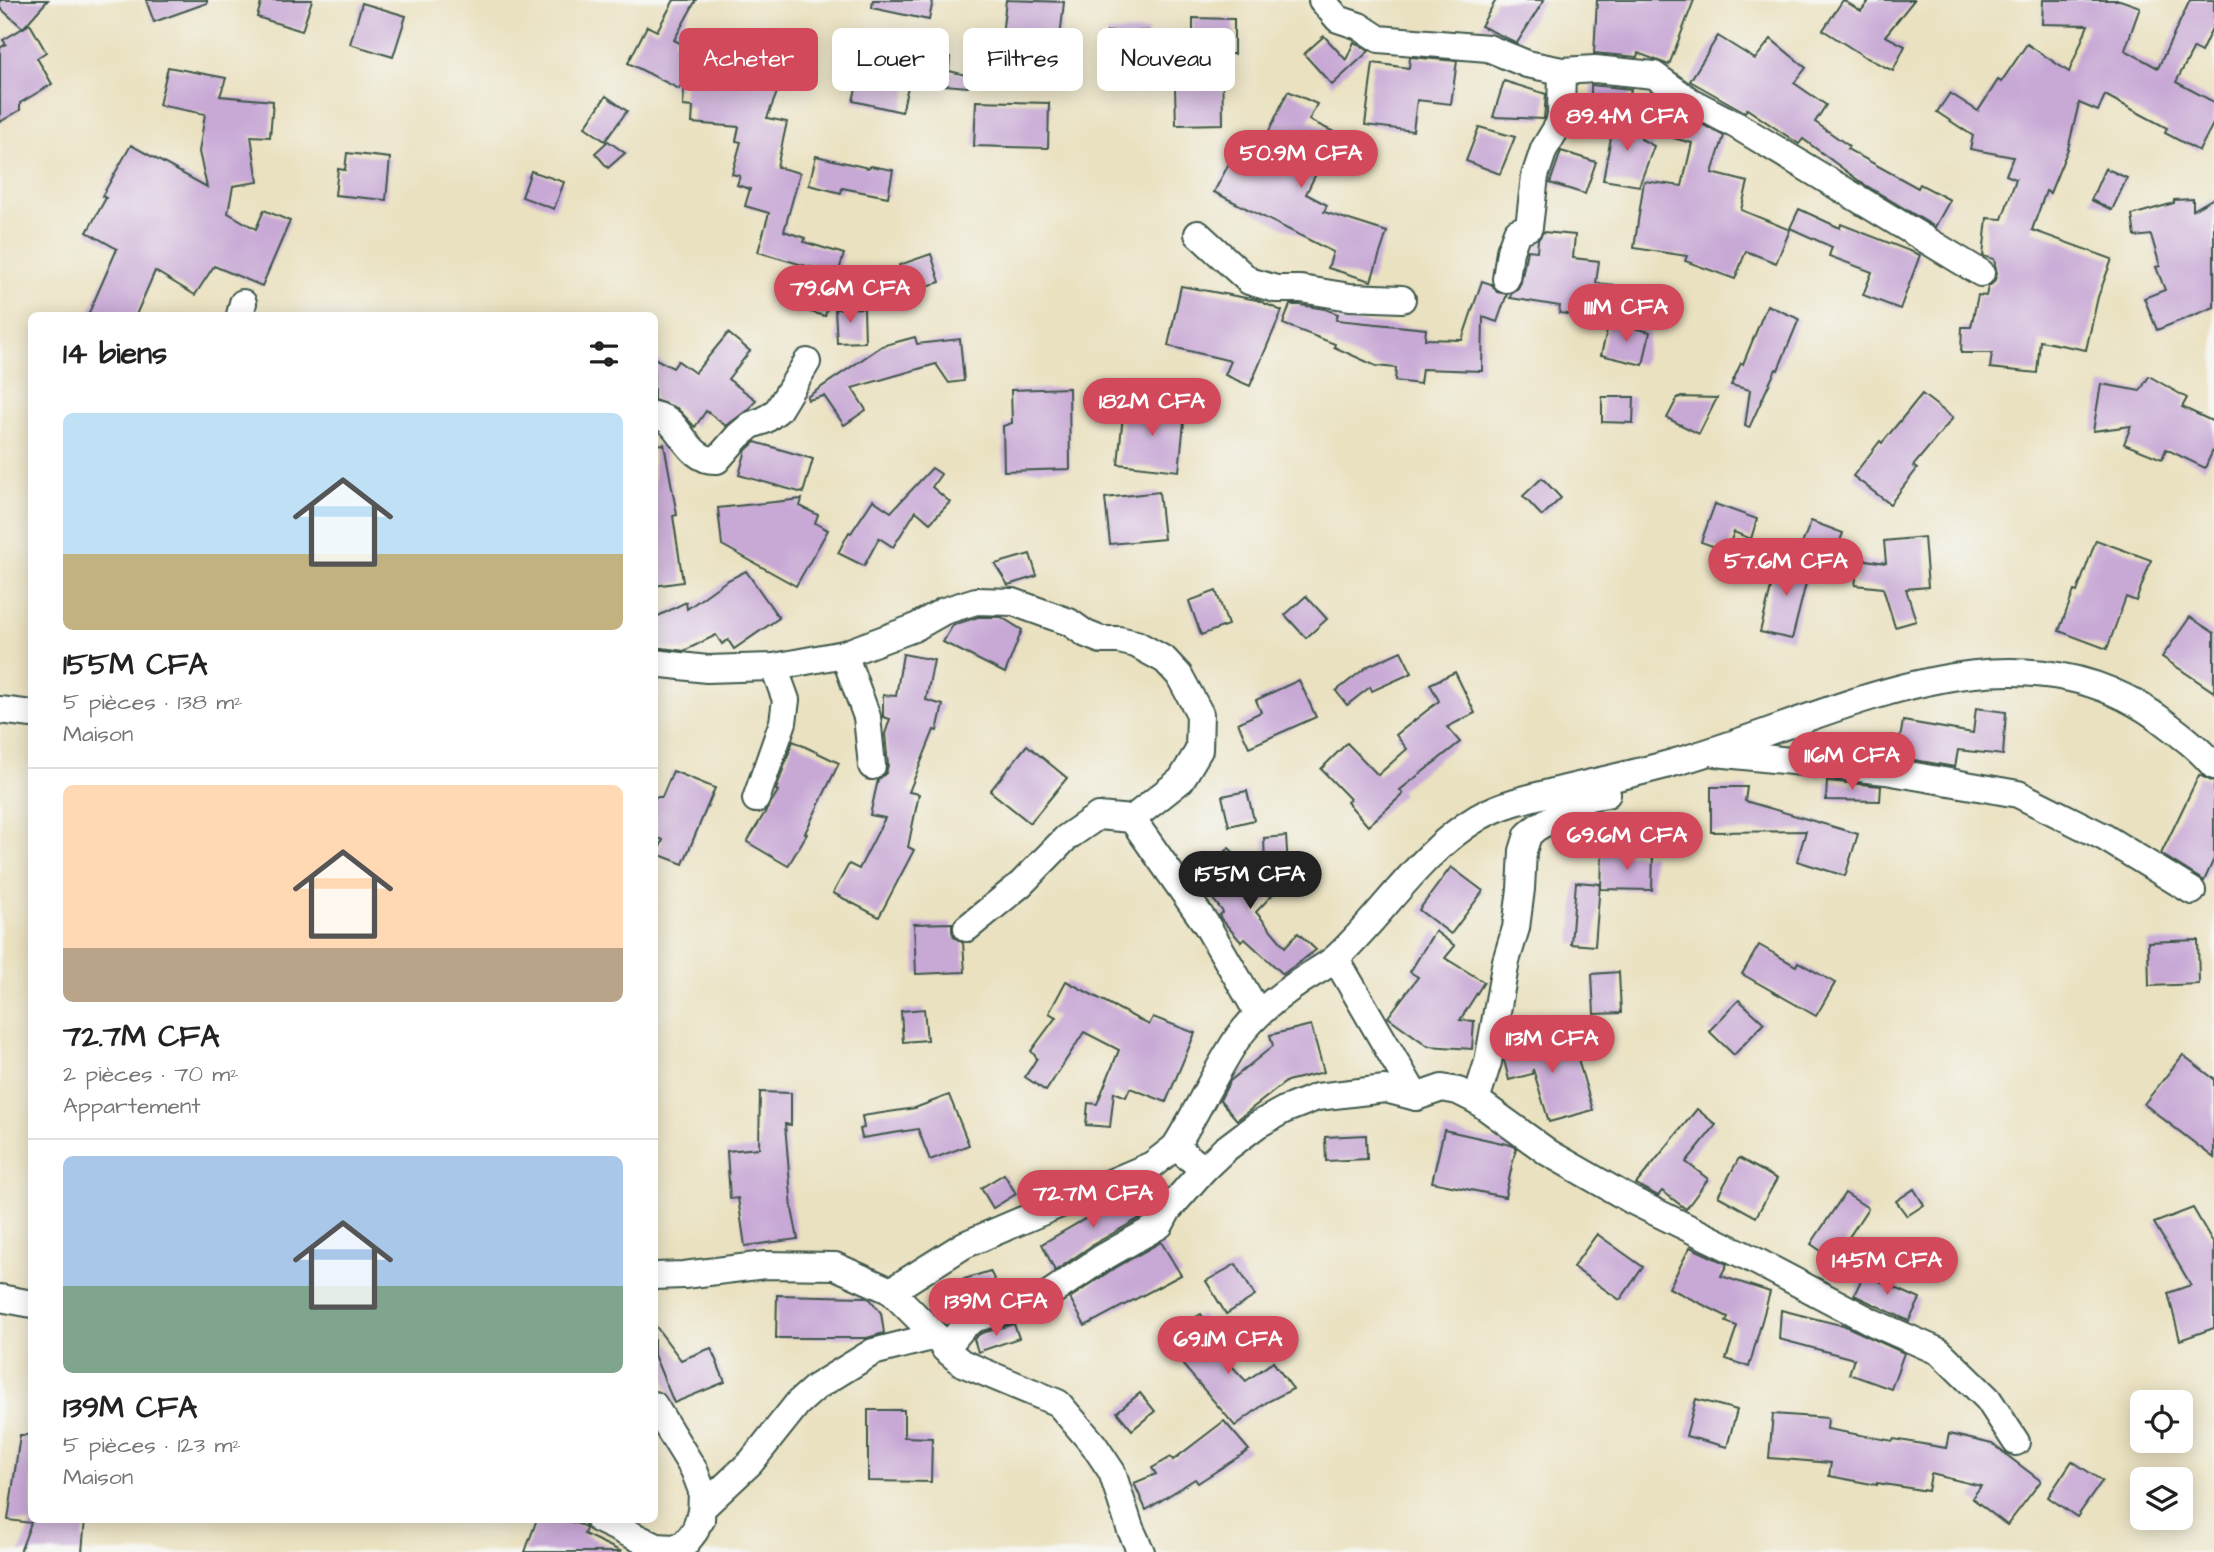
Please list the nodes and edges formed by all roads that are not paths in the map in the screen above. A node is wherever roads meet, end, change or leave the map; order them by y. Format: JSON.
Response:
{"nodes":[{"id":1,"x":1322,"y":0,"type":"edge"},
{"id":2,"x":1562,"y":71,"type":"junction"},
{"id":3,"x":1198,"y":234,"type":"dead end"},
{"id":4,"x":1981,"y":273,"type":"dead end"},
{"id":5,"x":1506,"y":279,"type":"dead end"},
{"id":6,"x":1402,"y":299,"type":"dead end"},
{"id":7,"x":807,"y":362,"type":"dead end"},
{"id":8,"x":658,"y":416,"type":"edge"},
{"id":9,"x":844,"y":654,"type":"junction"},
{"id":10,"x":658,"y":663,"type":"edge"},
{"id":11,"x":774,"y":667,"type":"junction"},
{"id":12,"x":0,"y":710,"type":"edge"},
{"id":13,"x":28,"y":714,"type":"edge"},
{"id":14,"x":1707,"y":752,"type":"junction"},
{"id":15,"x":1678,"y":762,"type":"junction"},
{"id":16,"x":872,"y":766,"type":"dead end"},
{"id":17,"x":2214,"y":766,"type":"edge"},
{"id":18,"x":756,"y":799,"type":"dead end"},
{"id":19,"x":1511,"y":803,"type":"junction"},
{"id":20,"x":1132,"y":819,"type":"junction"},
{"id":21,"x":1528,"y":835,"type":"junction"},
{"id":22,"x":2192,"y":891,"type":"dead end"},
{"id":23,"x":967,"y":929,"type":"dead end"},
{"id":24,"x":1336,"y":959,"type":"junction"},
{"id":25,"x":1258,"y":1013,"type":"junction"},
{"id":26,"x":1416,"y":1097,"type":"junction"},
{"id":27,"x":1476,"y":1100,"type":"junction"},
{"id":28,"x":1175,"y":1147,"type":"junction"},
{"id":29,"x":1204,"y":1169,"type":"junction"},
{"id":30,"x":658,"y":1276,"type":"edge"},
{"id":31,"x":891,"y":1291,"type":"junction"},
{"id":32,"x":0,"y":1298,"type":"edge"},
{"id":33,"x":28,"y":1303,"type":"edge"},
{"id":34,"x":940,"y":1343,"type":"junction"},
{"id":35,"x":658,"y":1412,"type":"edge"},
{"id":36,"x":2016,"y":1441,"type":"dead end"},
{"id":37,"x":702,"y":1508,"type":"junction"},
{"id":38,"x":606,"y":1523,"type":"edge"},
{"id":39,"x":698,"y":1552,"type":"edge"},
{"id":40,"x":1141,"y":1552,"type":"edge"}],
"edges":[{"from":1,"to":2,"type":"street"},
{"from":2,"to":4,"type":"street"},
{"from":2,"to":5,"type":"street"},
{"from":3,"to":6,"type":"street"},
{"from":7,"to":8,"type":"street"},
{"from":9,"to":11,"type":"street"},
{"from":9,"to":16,"type":"street"},
{"from":9,"to":20,"type":"street"},
{"from":10,"to":11,"type":"street"},
{"from":11,"to":18,"type":"street"},
{"from":12,"to":13,"type":"street"},
{"from":14,"to":15,"type":"street"},
{"from":14,"to":17,"type":"street"},
{"from":14,"to":22,"type":"street"},
{"from":15,"to":19,"type":"street"},
{"from":15,"to":21,"type":"street"},
{"from":19,"to":21,"type":"street"},
{"from":19,"to":24,"type":"street"},
{"from":20,"to":23,"type":"street"},
{"from":20,"to":25,"type":"street"},
{"from":21,"to":27,"type":"street"},
{"from":24,"to":25,"type":"street"},
{"from":24,"to":26,"type":"street"},
{"from":25,"to":28,"type":"street"},
{"from":26,"to":27,"type":"street"},
{"from":26,"to":29,"type":"street"},
{"from":27,"to":36,"type":"street"},
{"from":28,"to":29,"type":"street"},
{"from":28,"to":31,"type":"street"},
{"from":29,"to":34,"type":"street"},
{"from":30,"to":31,"type":"street"},
{"from":31,"to":34,"type":"street"},
{"from":32,"to":33,"type":"street"},
{"from":34,"to":37,"type":"street"},
{"from":34,"to":40,"type":"street"},
{"from":35,"to":37,"type":"street"},
{"from":37,"to":38,"type":"street"},
{"from":37,"to":39,"type":"street"}]}
